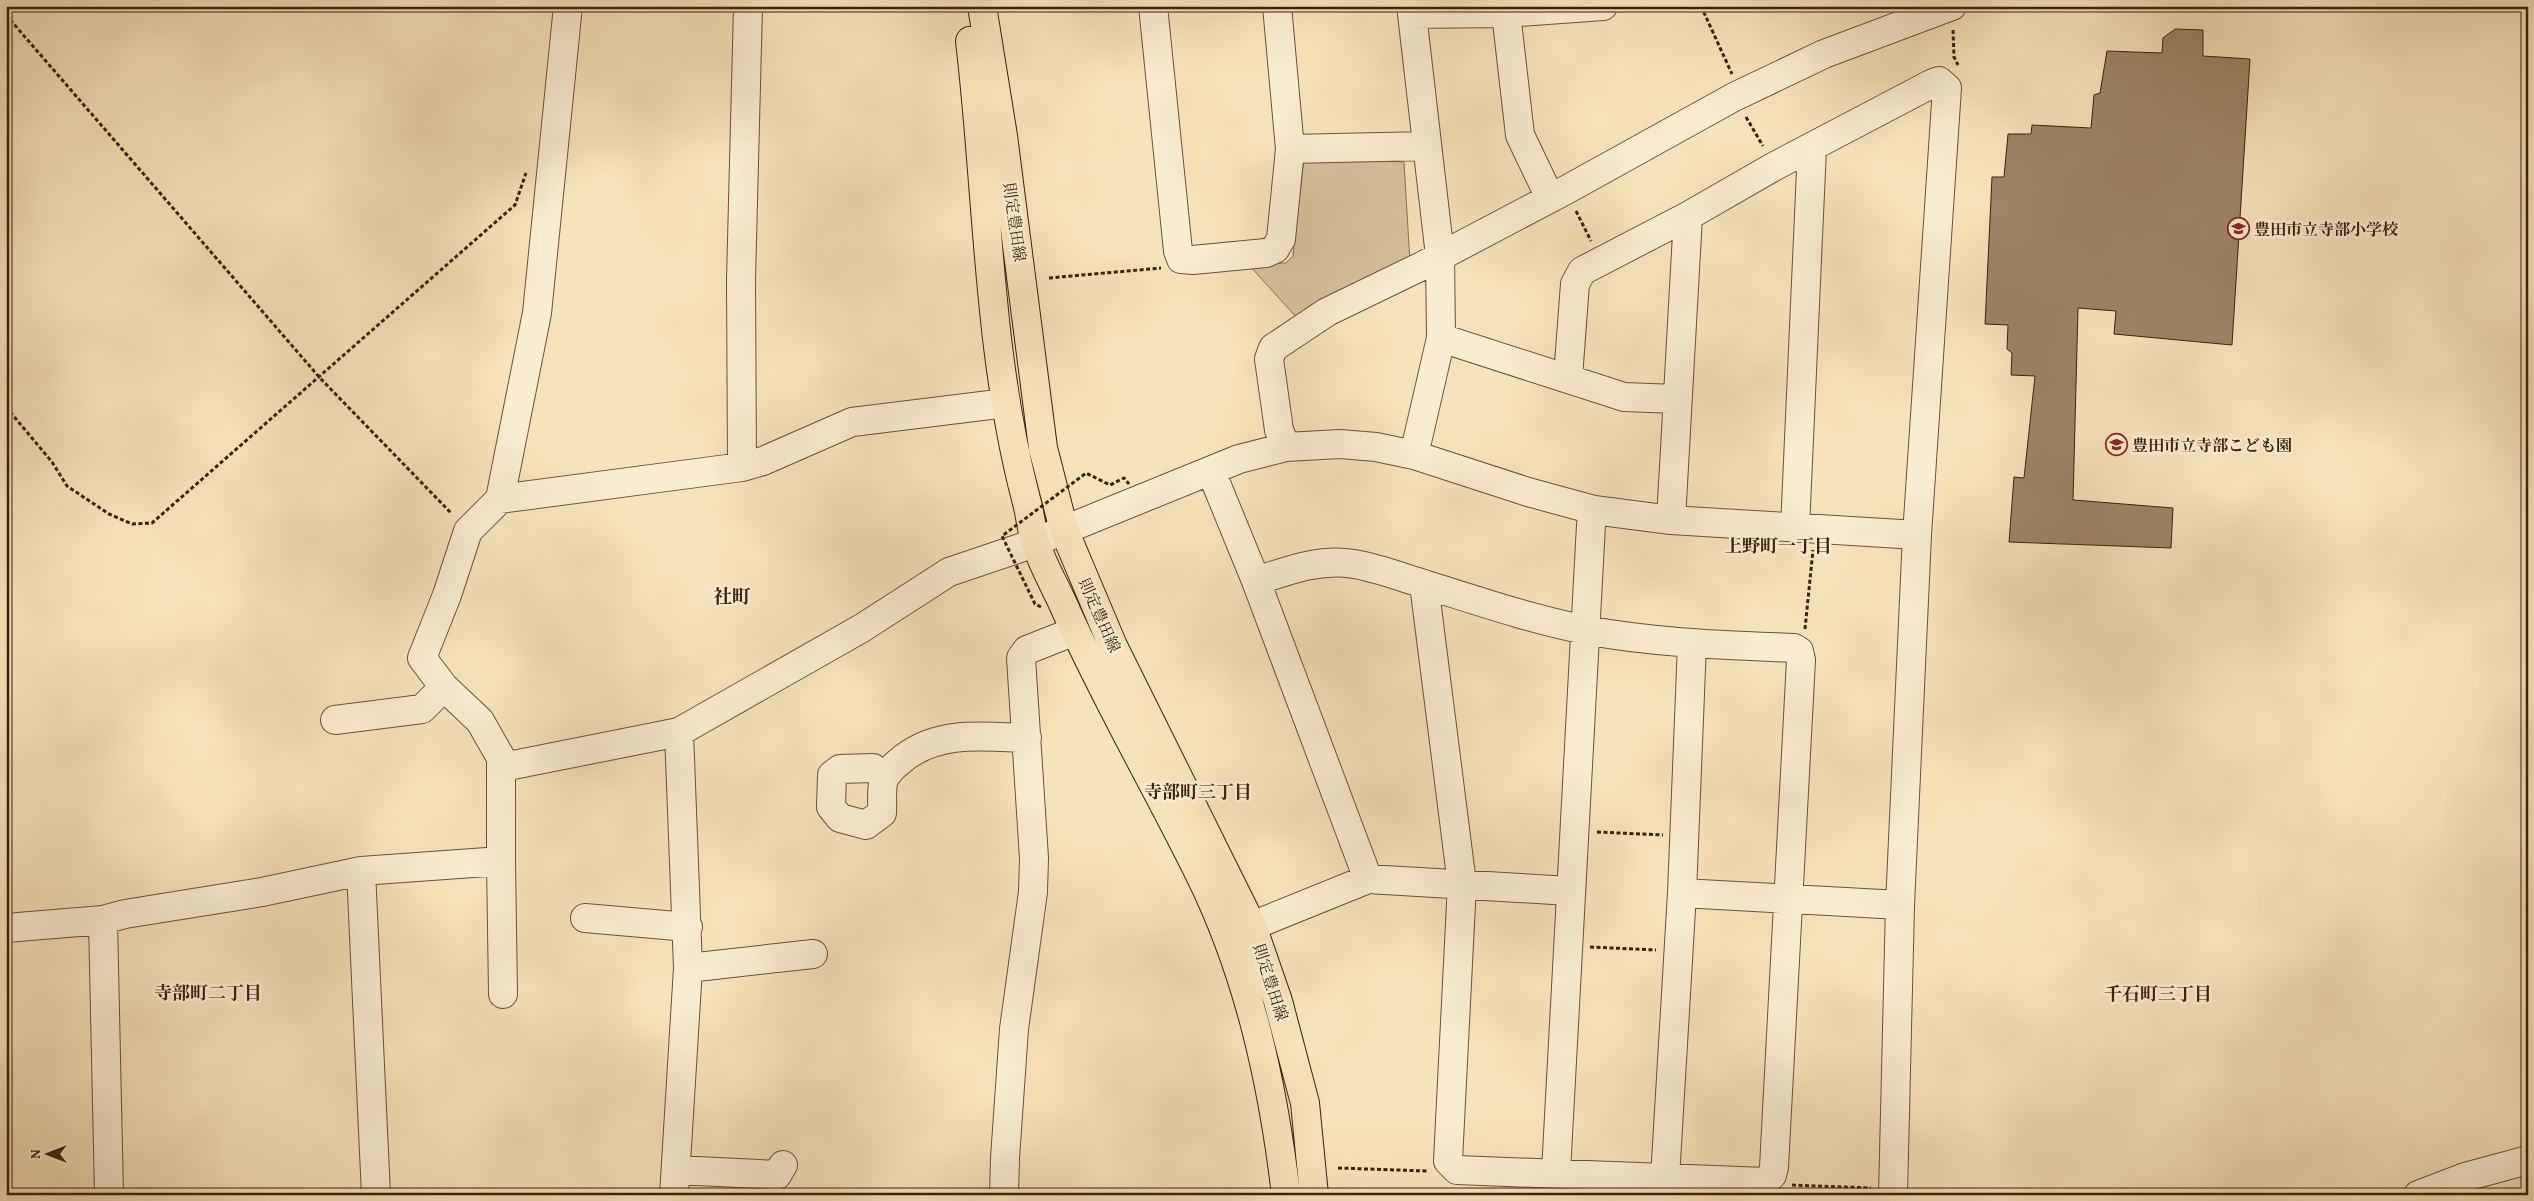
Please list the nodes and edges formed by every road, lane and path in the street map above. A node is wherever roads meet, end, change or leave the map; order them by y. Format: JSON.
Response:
{"nodes":[{"id":1,"x":568,"y":6,"type":"edge"},
{"id":2,"x":748,"y":6,"type":"edge"},
{"id":3,"x":966,"y":6,"type":"edge"},
{"id":4,"x":982,"y":6,"type":"edge"},
{"id":5,"x":1153,"y":6,"type":"edge"},
{"id":6,"x":1277,"y":6,"type":"edge"},
{"id":7,"x":1603,"y":6,"type":"edge"},
{"id":8,"x":1701,"y":6,"type":"edge"},
{"id":9,"x":1412,"y":10,"type":"edge"},
{"id":10,"x":1920,"y":12,"type":"edge"},
{"id":11,"x":1506,"y":13,"type":"junction"},
{"id":12,"x":6,"y":15,"type":"edge"},
{"id":13,"x":1953,"y":15,"type":"edge"},
{"id":14,"x":1960,"y":70,"type":"dead end"},
{"id":15,"x":1741,"y":94,"type":"junction"},
{"id":16,"x":1427,"y":146,"type":"junction"},
{"id":17,"x":1812,"y":148,"type":"junction"},
{"id":18,"x":1290,"y":149,"type":"junction"},
{"id":19,"x":1775,"y":166,"type":"junction"},
{"id":20,"x":1558,"y":194,"type":"junction"},
{"id":21,"x":515,"y":205,"type":"dead end"},
{"id":22,"x":1688,"y":216,"type":"junction"},
{"id":23,"x":1440,"y":256,"type":"junction"},
{"id":24,"x":1181,"y":259,"type":"junction"},
{"id":25,"x":1602,"y":262,"type":"junction"},
{"id":26,"x":1049,"y":278,"type":"dead end"},
{"id":27,"x":1441,"y":338,"type":"junction"},
{"id":28,"x":1568,"y":377,"type":"junction"},
{"id":29,"x":320,"y":378,"type":"junction"},
{"id":30,"x":1676,"y":399,"type":"junction"},
{"id":31,"x":1006,"y":403,"type":"junction"},
{"id":32,"x":6,"y":407,"type":"edge"},
{"id":33,"x":1286,"y":447,"type":"junction"},
{"id":34,"x":1414,"y":455,"type":"junction"},
{"id":35,"x":742,"y":467,"type":"junction"},
{"id":36,"x":1211,"y":470,"type":"junction"},
{"id":37,"x":1130,"y":484,"type":"dead end"},
{"id":38,"x":500,"y":499,"type":"junction"},
{"id":39,"x":1594,"y":510,"type":"junction"},
{"id":40,"x":1671,"y":520,"type":"junction"},
{"id":41,"x":1064,"y":530,"type":"junction"},
{"id":42,"x":468,"y":531,"type":"junction"},
{"id":43,"x":1917,"y":535,"type":"junction"},
{"id":44,"x":1804,"y":537,"type":"junction"},
{"id":45,"x":1035,"y":542,"type":"junction"},
{"id":46,"x":1256,"y":581,"type":"junction"},
{"id":47,"x":1424,"y":584,"type":"junction"},
{"id":48,"x":1041,"y":607,"type":"dead end"},
{"id":49,"x":1585,"y":630,"type":"junction"},
{"id":50,"x":1075,"y":631,"type":"junction"},
{"id":51,"x":1692,"y":644,"type":"junction"},
{"id":52,"x":1799,"y":651,"type":"junction"},
{"id":53,"x":444,"y":687,"type":"junction"},
{"id":54,"x":335,"y":720,"type":"dead end"},
{"id":55,"x":679,"y":732,"type":"junction"},
{"id":56,"x":1027,"y":738,"type":"junction"},
{"id":57,"x":503,"y":767,"type":"junction"},
{"id":58,"x":884,"y":777,"type":"dead end"},
{"id":59,"x":1574,"y":831,"type":"junction"},
{"id":60,"x":1682,"y":836,"type":"junction"},
{"id":61,"x":501,"y":861,"type":"junction"},
{"id":62,"x":361,"y":871,"type":"junction"},
{"id":63,"x":1368,"y":879,"type":"junction"},
{"id":64,"x":1462,"y":884,"type":"junction"},
{"id":65,"x":1570,"y":891,"type":"junction"},
{"id":66,"x":1682,"y":894,"type":"junction"},
{"id":67,"x":1787,"y":901,"type":"junction"},
{"id":68,"x":1900,"y":906,"type":"junction"},
{"id":69,"x":585,"y":918,"type":"dead end"},
{"id":70,"x":103,"y":920,"type":"junction"},
{"id":71,"x":688,"y":926,"type":"junction"},
{"id":72,"x":1252,"y":926,"type":"junction"},
{"id":73,"x":6,"y":928,"type":"edge"},
{"id":74,"x":1569,"y":946,"type":"junction"},
{"id":75,"x":1677,"y":950,"type":"junction"},
{"id":76,"x":813,"y":954,"type":"dead end"},
{"id":77,"x":688,"y":968,"type":"junction"},
{"id":78,"x":503,"y":994,"type":"dead end"},
{"id":79,"x":2528,"y":1160,"type":"edge"},
{"id":80,"x":783,"y":1165,"type":"dead end"},
{"id":81,"x":1451,"y":1165,"type":"junction"},
{"id":82,"x":1338,"y":1168,"type":"dead end"},
{"id":83,"x":1556,"y":1172,"type":"junction"},
{"id":84,"x":1768,"y":1179,"type":"junction"},
{"id":85,"x":676,"y":1182,"type":"edge"},
{"id":86,"x":1665,"y":1186,"type":"edge"},
{"id":87,"x":1887,"y":1192,"type":"edge"},
{"id":88,"x":109,"y":1195,"type":"edge"},
{"id":89,"x":376,"y":1195,"type":"edge"},
{"id":90,"x":1004,"y":1195,"type":"edge"},
{"id":91,"x":1286,"y":1195,"type":"edge"},
{"id":92,"x":1314,"y":1195,"type":"edge"},
{"id":93,"x":2418,"y":1195,"type":"edge"}],
"edges":[{"from":1,"to":38,"type":"street"},
{"from":2,"to":35,"type":"street"},
{"from":3,"to":31,"type":"main road","name":"則定豊田線"},
{"from":4,"to":41,"type":"main road","name":"則定豊田線"},
{"from":5,"to":24,"type":"street"},
{"from":6,"to":18,"type":"street"},
{"from":7,"to":11,"type":"street"},
{"from":8,"to":15,"type":"path"},
{"from":9,"to":11,"type":"street"},
{"from":9,"to":16,"type":"street"},
{"from":10,"to":13,"type":"street"},
{"from":10,"to":15,"type":"street"},
{"from":11,"to":20,"type":"street"},
{"from":12,"to":29,"type":"path"},
{"from":13,"to":14,"type":"path"},
{"from":15,"to":19,"type":"path"},
{"from":15,"to":20,"type":"street"},
{"from":16,"to":18,"type":"street"},
{"from":16,"to":23,"type":"street"},
{"from":17,"to":19,"type":"street"},
{"from":17,"to":43,"type":"street"},
{"from":17,"to":44,"type":"street"},
{"from":18,"to":24,"type":"street"},
{"from":19,"to":22,"type":"street"},
{"from":20,"to":23,"type":"street"},
{"from":20,"to":25,"type":"path"},
{"from":21,"to":29,"type":"path"},
{"from":22,"to":25,"type":"street"},
{"from":22,"to":30,"type":"street"},
{"from":23,"to":27,"type":"street"},
{"from":23,"to":33,"type":"street"},
{"from":24,"to":26,"type":"path"},
{"from":25,"to":28,"type":"street"},
{"from":27,"to":28,"type":"street"},
{"from":27,"to":34,"type":"street"},
{"from":28,"to":30,"type":"street"},
{"from":29,"to":32,"type":"path"},
{"from":29,"to":42,"type":"path"},
{"from":30,"to":40,"type":"street"},
{"from":31,"to":35,"type":"street"},
{"from":31,"to":45,"type":"main road","name":"則定豊田線"},
{"from":33,"to":34,"type":"street"},
{"from":33,"to":36,"type":"street"},
{"from":34,"to":39,"type":"street"},
{"from":35,"to":38,"type":"street"},
{"from":36,"to":41,"type":"street"},
{"from":36,"to":46,"type":"street"},
{"from":37,"to":48,"type":"path","bridge":true},
{"from":38,"to":42,"type":"street"},
{"from":39,"to":40,"type":"street"},
{"from":39,"to":49,"type":"street"},
{"from":40,"to":44,"type":"street"},
{"from":41,"to":45,"type":"street"},
{"from":41,"to":72,"type":"main road","name":"則定豊田線"},
{"from":42,"to":53,"type":"street"},
{"from":43,"to":44,"type":"street"},
{"from":43,"to":68,"type":"street"},
{"from":44,"to":52,"type":"path"},
{"from":45,"to":50,"type":"main road","name":"則定豊田線"},
{"from":45,"to":55,"type":"street"},
{"from":46,"to":47,"type":"street"},
{"from":46,"to":63,"type":"street"},
{"from":47,"to":49,"type":"street"},
{"from":47,"to":64,"type":"street"},
{"from":49,"to":51,"type":"street"},
{"from":49,"to":59,"type":"street"},
{"from":50,"to":56,"type":"street"},
{"from":50,"to":91,"type":"main road","name":"則定豊田線"},
{"from":51,"to":52,"type":"street"},
{"from":51,"to":60,"type":"street"},
{"from":52,"to":67,"type":"street"},
{"from":53,"to":54,"type":"street"},
{"from":53,"to":57,"type":"street"},
{"from":55,"to":57,"type":"street"},
{"from":55,"to":71,"type":"street"},
{"from":56,"to":58,"type":"street"},
{"from":56,"to":90,"type":"street"},
{"from":57,"to":61,"type":"street"},
{"from":59,"to":60,"type":"path"},
{"from":59,"to":65,"type":"street"},
{"from":60,"to":66,"type":"street"},
{"from":61,"to":62,"type":"street"},
{"from":61,"to":78,"type":"street"},
{"from":62,"to":70,"type":"street"},
{"from":62,"to":89,"type":"street"},
{"from":63,"to":64,"type":"street"},
{"from":63,"to":72,"type":"street"},
{"from":64,"to":65,"type":"street"},
{"from":64,"to":81,"type":"street"},
{"from":65,"to":74,"type":"street"},
{"from":66,"to":67,"type":"street"},
{"from":66,"to":75,"type":"street"},
{"from":67,"to":68,"type":"street"},
{"from":67,"to":84,"type":"street"},
{"from":68,"to":87,"type":"street"},
{"from":69,"to":71,"type":"street"},
{"from":70,"to":73,"type":"street"},
{"from":70,"to":88,"type":"street"},
{"from":71,"to":77,"type":"street"},
{"from":72,"to":92,"type":"main road","name":"則定豊田線"},
{"from":74,"to":75,"type":"path"},
{"from":74,"to":83,"type":"street"},
{"from":75,"to":86,"type":"street"},
{"from":76,"to":77,"type":"street"},
{"from":77,"to":85,"type":"street"},
{"from":79,"to":93,"type":"street"},
{"from":80,"to":85,"type":"street"},
{"from":81,"to":82,"type":"path"},
{"from":81,"to":83,"type":"street"},
{"from":83,"to":86,"type":"street"},
{"from":84,"to":86,"type":"street"},
{"from":84,"to":87,"type":"path"}]}
